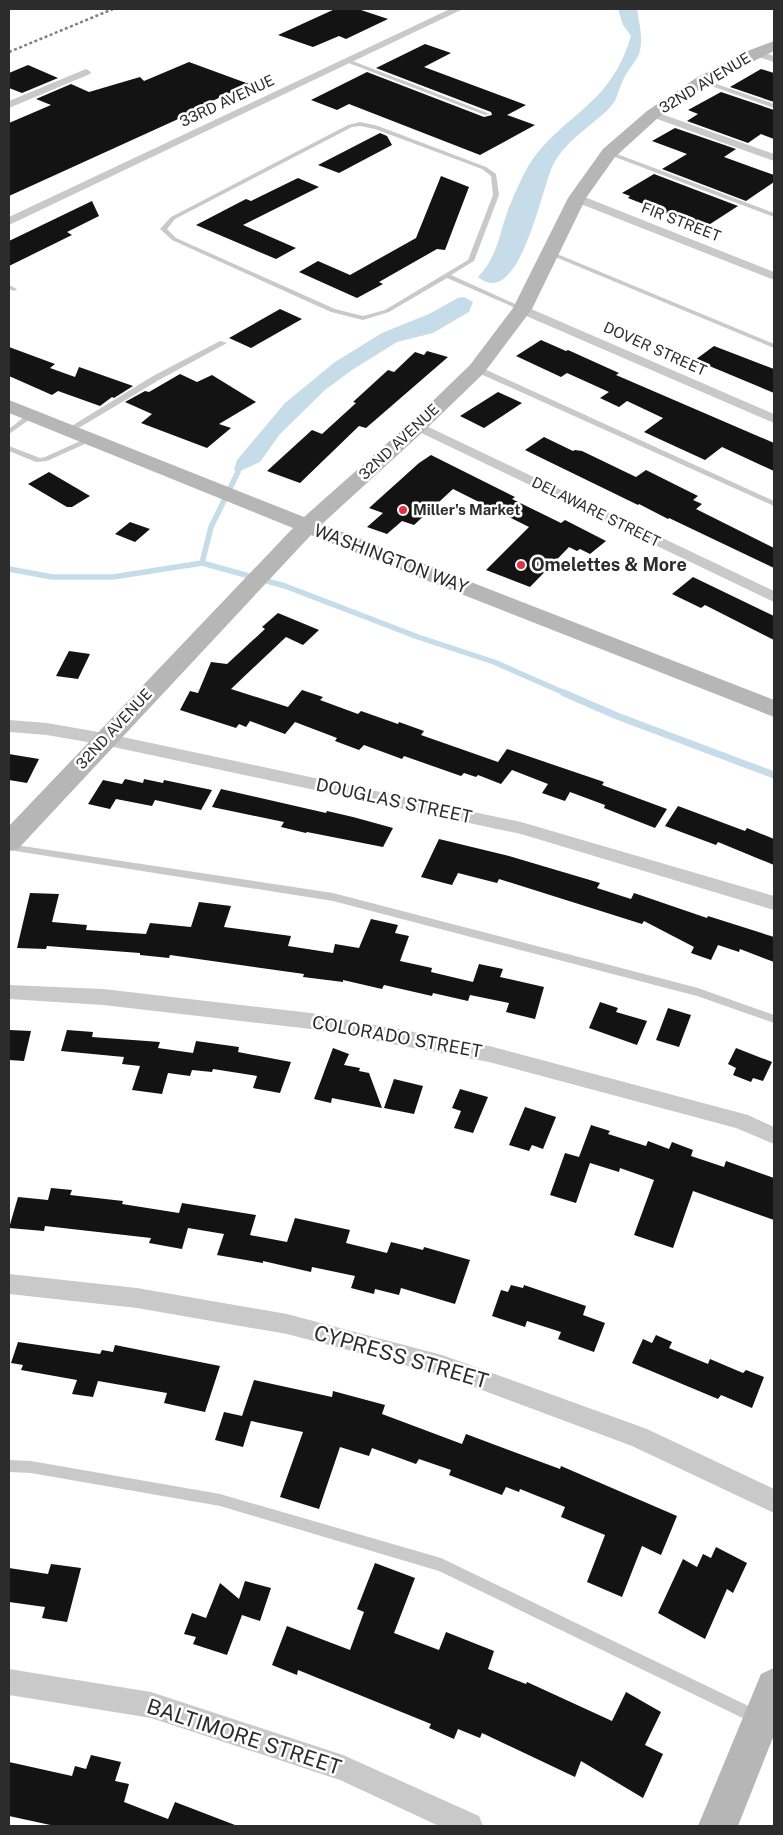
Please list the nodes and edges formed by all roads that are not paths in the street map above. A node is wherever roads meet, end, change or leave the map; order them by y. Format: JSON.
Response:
{"nodes":[{"id":1,"x":458,"y":9,"type":"edge"},
{"id":2,"x":774,"y":46,"type":"edge"},
{"id":3,"x":756,"y":53,"type":"junction"},
{"id":4,"x":774,"y":59,"type":"edge"},
{"id":5,"x":348,"y":61,"type":"junction"},
{"id":6,"x":86,"y":72,"type":"dead end"},
{"id":7,"x":702,"y":81,"type":"junction"},
{"id":8,"x":9,"y":105,"type":"edge"},
{"id":9,"x":774,"y":106,"type":"edge"},
{"id":10,"x":487,"y":114,"type":"dead end"},
{"id":11,"x":654,"y":114,"type":"junction"},
{"id":12,"x":609,"y":153,"type":"junction"},
{"id":13,"x":774,"y":158,"type":"edge"},
{"id":14,"x":577,"y":198,"type":"junction"},
{"id":15,"x":774,"y":215,"type":"edge"},
{"id":16,"x":9,"y":221,"type":"edge"},
{"id":17,"x":550,"y":253,"type":"junction"},
{"id":18,"x":447,"y":276,"type":"junction"},
{"id":19,"x":774,"y":276,"type":"edge"},
{"id":20,"x":522,"y":309,"type":"junction"},
{"id":21,"x":223,"y":343,"type":"dead end"},
{"id":22,"x":774,"y":346,"type":"edge"},
{"id":23,"x":477,"y":369,"type":"junction"},
{"id":24,"x":9,"y":406,"type":"edge"},
{"id":25,"x":32,"y":415,"type":"junction"},
{"id":26,"x":774,"y":419,"type":"edge"},
{"id":27,"x":418,"y":426,"type":"junction"},
{"id":28,"x":69,"y":430,"type":"junction"},
{"id":29,"x":9,"y":432,"type":"edge"},
{"id":30,"x":92,"y":439,"type":"junction"},
{"id":31,"x":9,"y":448,"type":"edge"},
{"id":32,"x":774,"y":504,"type":"edge"},
{"id":33,"x":307,"y":526,"type":"junction"},
{"id":34,"x":774,"y":597,"type":"edge"},
{"id":35,"x":774,"y":708,"type":"edge"},
{"id":36,"x":9,"y":726,"type":"edge"},
{"id":37,"x":104,"y":740,"type":"junction"},
{"id":38,"x":9,"y":842,"type":"edge"},
{"id":39,"x":9,"y":847,"type":"edge"},
{"id":40,"x":774,"y":903,"type":"edge"},
{"id":41,"x":9,"y":992,"type":"edge"},
{"id":42,"x":774,"y":1019,"type":"edge"},
{"id":43,"x":774,"y":1136,"type":"edge"},
{"id":44,"x":9,"y":1284,"type":"edge"},
{"id":45,"x":9,"y":1466,"type":"edge"},
{"id":46,"x":774,"y":1501,"type":"edge"},
{"id":47,"x":9,"y":1682,"type":"edge"},
{"id":48,"x":768,"y":1704,"type":"edge"},
{"id":49,"x":469,"y":1826,"type":"edge"},
{"id":50,"x":718,"y":1826,"type":"edge"}],
"edges":[{"from":1,"to":5,"type":"street","name":"33RD AVENUE"},
{"from":2,"to":3,"type":"street","name":"32ND AVENUE"},
{"from":3,"to":4,"type":"street"},
{"from":3,"to":7,"type":"street","name":"32ND AVENUE"},
{"from":5,"to":10,"type":"lane"},
{"from":5,"to":16,"type":"street","name":"33RD AVENUE"},
{"from":6,"to":8,"type":"street"},
{"from":7,"to":9,"type":"lane"},
{"from":7,"to":11,"type":"street","name":"32ND AVENUE"},
{"from":11,"to":12,"type":"street","name":"32ND AVENUE"},
{"from":11,"to":13,"type":"street"},
{"from":12,"to":14,"type":"street","name":"32ND AVENUE"},
{"from":12,"to":15,"type":"lane"},
{"from":14,"to":17,"type":"street","name":"32ND AVENUE"},
{"from":14,"to":19,"type":"street","name":"FIR STREET"},
{"from":17,"to":20,"type":"street","name":"32ND AVENUE"},
{"from":17,"to":22,"type":"lane"},
{"from":18,"to":18,"type":"lane"},
{"from":18,"to":20,"type":"lane"},
{"from":20,"to":23,"type":"street","name":"32ND AVENUE"},
{"from":20,"to":26,"type":"street","name":"DOVER STREET"},
{"from":21,"to":28,"type":"lane"},
{"from":23,"to":27,"type":"street","name":"32ND AVENUE"},
{"from":23,"to":32,"type":"lane"},
{"from":24,"to":25,"type":"street","name":"WASHINGTON WAY"},
{"from":25,"to":28,"type":"street","name":"WASHINGTON WAY"},
{"from":25,"to":29,"type":"lane"},
{"from":27,"to":33,"type":"street","name":"32ND AVENUE"},
{"from":27,"to":34,"type":"street","name":"DELAWARE STREET"},
{"from":28,"to":30,"type":"street","name":"WASHINGTON WAY"},
{"from":30,"to":31,"type":"lane"},
{"from":30,"to":33,"type":"street","name":"WASHINGTON WAY"},
{"from":33,"to":35,"type":"street","name":"WASHINGTON WAY"},
{"from":33,"to":37,"type":"street","name":"32ND AVENUE"},
{"from":36,"to":37,"type":"street","name":"DOUGLAS STREET"},
{"from":37,"to":38,"type":"street","name":"32ND AVENUE"},
{"from":37,"to":40,"type":"street","name":"DOUGLAS STREET"},
{"from":39,"to":42,"type":"lane"},
{"from":41,"to":43,"type":"street","name":"COLORADO STREET"},
{"from":44,"to":46,"type":"street","name":"CYPRESS STREET"},
{"from":45,"to":48,"type":"lane"},
{"from":47,"to":49,"type":"street","name":"BALTIMORE STREET"},
{"from":48,"to":50,"type":"street"}]}
